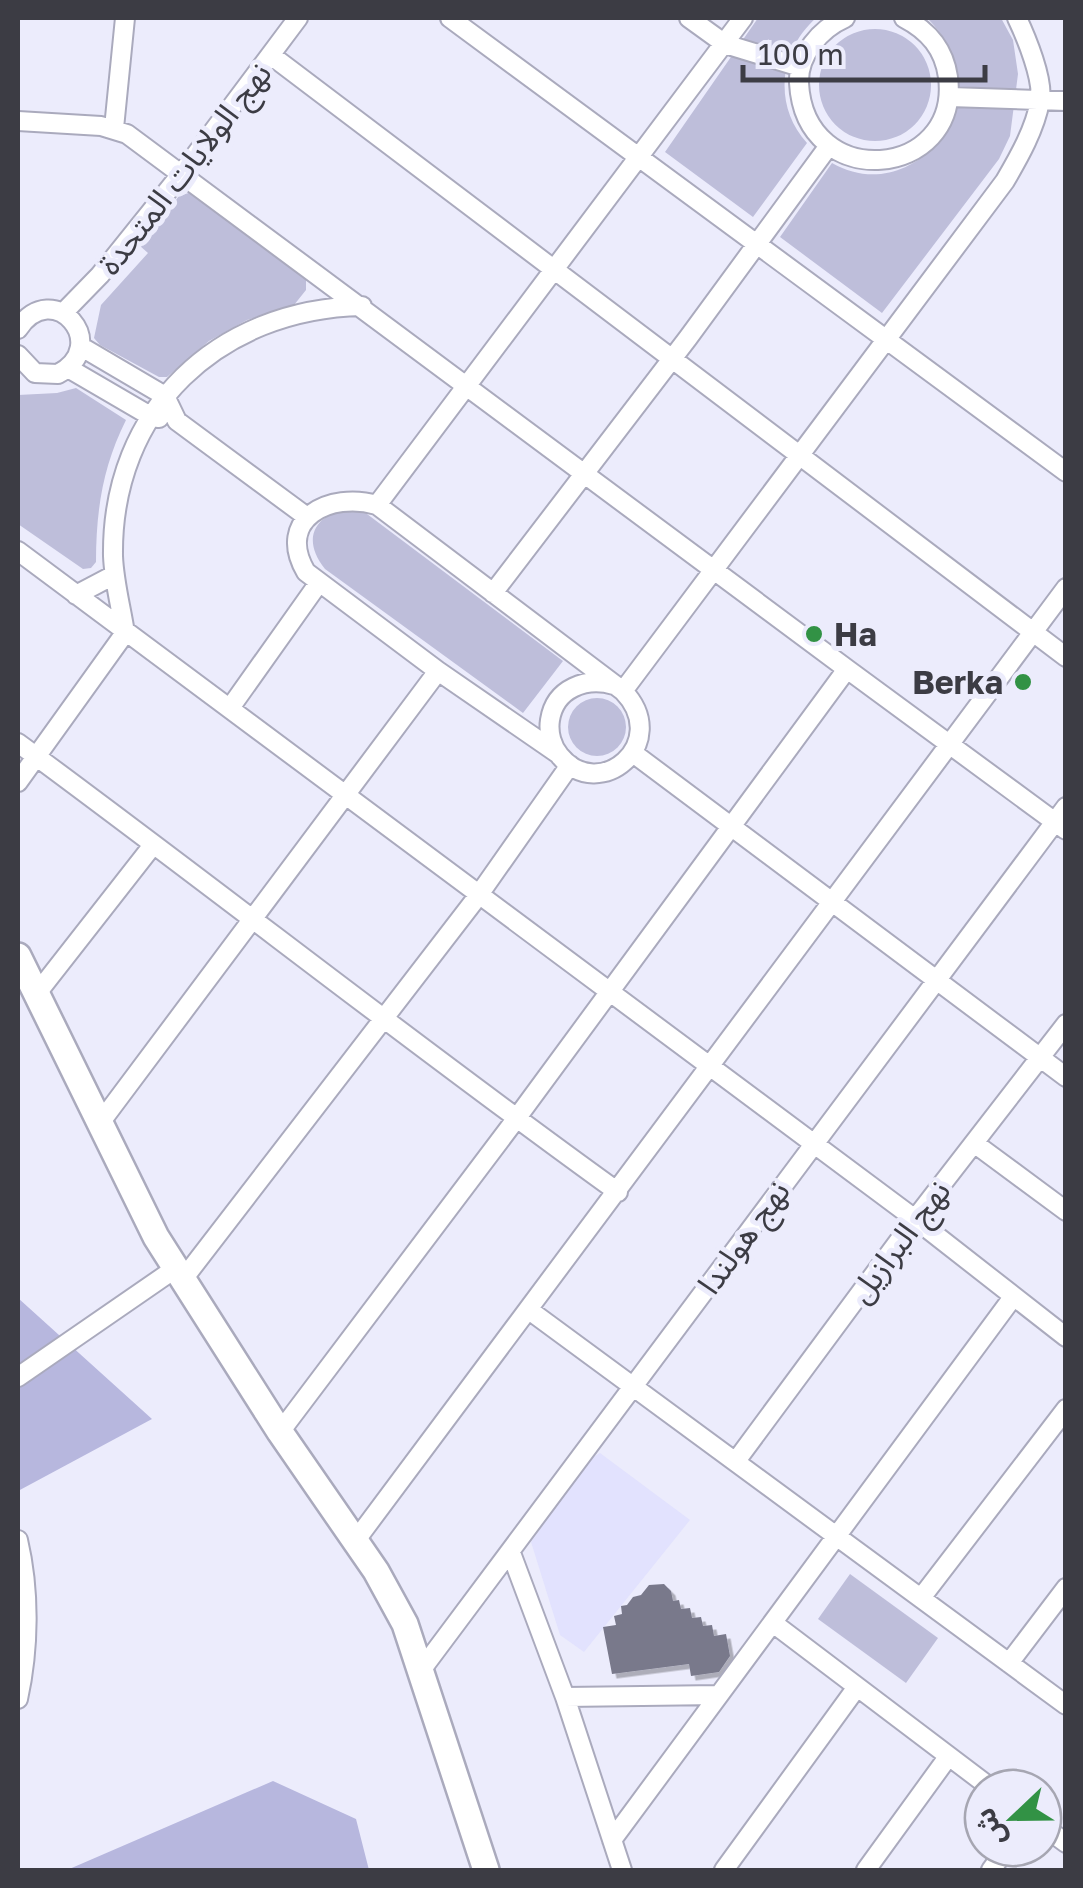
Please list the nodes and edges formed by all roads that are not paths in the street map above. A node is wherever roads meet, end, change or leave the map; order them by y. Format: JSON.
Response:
{"nodes":[{"id":1,"x":124,"y":18,"type":"edge"},
{"id":2,"x":298,"y":18,"type":"edge"},
{"id":3,"x":450,"y":18,"type":"edge"},
{"id":4,"x":689,"y":18,"type":"edge"},
{"id":5,"x":743,"y":18,"type":"edge"},
{"id":6,"x":845,"y":18,"type":"edge"},
{"id":7,"x":1017,"y":18,"type":"edge"},
{"id":8,"x":917,"y":20,"type":"edge"},
{"id":9,"x":725,"y":44,"type":"junction"},
{"id":10,"x":272,"y":56,"type":"junction"},
{"id":11,"x":800,"y":68,"type":"junction"},
{"id":12,"x":950,"y":96,"type":"junction"},
{"id":13,"x":1041,"y":98,"type":"junction"},
{"id":14,"x":1066,"y":101,"type":"edge"},
{"id":15,"x":18,"y":122,"type":"edge"},
{"id":16,"x":114,"y":128,"type":"junction"},
{"id":17,"x":828,"y":147,"type":"junction"},
{"id":18,"x":639,"y":159,"type":"junction"},
{"id":19,"x":182,"y":173,"type":"junction"},
{"id":20,"x":755,"y":246,"type":"junction"},
{"id":21,"x":555,"y":268,"type":"junction"},
{"id":22,"x":362,"y":306,"type":"junction"},
{"id":23,"x":56,"y":311,"type":"junction"},
{"id":24,"x":18,"y":328,"type":"edge"},
{"id":25,"x":886,"y":342,"type":"junction"},
{"id":26,"x":80,"y":346,"type":"junction"},
{"id":27,"x":672,"y":358,"type":"junction"},
{"id":28,"x":20,"y":366,"type":"edge"},
{"id":29,"x":68,"y":368,"type":"junction"},
{"id":30,"x":466,"y":384,"type":"junction"},
{"id":31,"x":165,"y":396,"type":"junction"},
{"id":32,"x":152,"y":417,"type":"junction"},
{"id":33,"x":177,"y":421,"type":"junction"},
{"id":34,"x":800,"y":455,"type":"junction"},
{"id":35,"x":585,"y":472,"type":"junction"},
{"id":36,"x":1066,"y":472,"type":"edge"},
{"id":37,"x":377,"y":505,"type":"junction"},
{"id":38,"x":308,"y":517,"type":"junction"},
{"id":39,"x":18,"y":550,"type":"edge"},
{"id":40,"x":715,"y":569,"type":"junction"},
{"id":41,"x":114,"y":576,"type":"junction"},
{"id":42,"x":318,"y":584,"type":"junction"},
{"id":43,"x":1066,"y":588,"type":"edge"},
{"id":44,"x":493,"y":593,"type":"junction"},
{"id":45,"x":76,"y":595,"type":"junction"},
{"id":46,"x":126,"y":632,"type":"junction"},
{"id":47,"x":1032,"y":632,"type":"junction"},
{"id":48,"x":1066,"y":657,"type":"edge"},
{"id":49,"x":847,"y":669,"type":"junction"},
{"id":50,"x":438,"y":671,"type":"junction"},
{"id":51,"x":619,"y":688,"type":"junction"},
{"id":52,"x":230,"y":708,"type":"junction"},
{"id":53,"x":18,"y":743,"type":"edge"},
{"id":54,"x":949,"y":745,"type":"junction"},
{"id":55,"x":633,"y":753,"type":"junction"},
{"id":56,"x":36,"y":757,"type":"junction"},
{"id":57,"x":563,"y":759,"type":"junction"},
{"id":58,"x":18,"y":782,"type":"edge"},
{"id":59,"x":347,"y":795,"type":"junction"},
{"id":60,"x":1062,"y":819,"type":"edge"},
{"id":61,"x":730,"y":826,"type":"junction"},
{"id":62,"x":153,"y":845,"type":"junction"},
{"id":63,"x":478,"y":896,"type":"junction"},
{"id":64,"x":832,"y":902,"type":"junction"},
{"id":65,"x":254,"y":918,"type":"junction"},
{"id":66,"x":18,"y":956,"type":"edge"},
{"id":67,"x":935,"y":979,"type":"junction"},
{"id":68,"x":38,"y":992,"type":"junction"},
{"id":69,"x":608,"y":993,"type":"junction"},
{"id":70,"x":384,"y":1019,"type":"junction"},
{"id":71,"x":1066,"y":1024,"type":"edge"},
{"id":72,"x":1040,"y":1058,"type":"junction"},
{"id":73,"x":711,"y":1068,"type":"junction"},
{"id":74,"x":1066,"y":1077,"type":"edge"},
{"id":75,"x":516,"y":1119,"type":"junction"},
{"id":76,"x":100,"y":1123,"type":"junction"},
{"id":77,"x":812,"y":1143,"type":"junction"},
{"id":78,"x":974,"y":1143,"type":"junction"},
{"id":79,"x":618,"y":1192,"type":"junction"},
{"id":80,"x":1066,"y":1211,"type":"edge"},
{"id":81,"x":914,"y":1220,"type":"junction"},
{"id":82,"x":180,"y":1273,"type":"junction"},
{"id":83,"x":1012,"y":1297,"type":"junction"},
{"id":84,"x":529,"y":1310,"type":"junction"},
{"id":85,"x":1066,"y":1336,"type":"edge"},
{"id":86,"x":18,"y":1377,"type":"edge"},
{"id":87,"x":634,"y":1387,"type":"junction"},
{"id":88,"x":1066,"y":1409,"type":"edge"},
{"id":89,"x":280,"y":1432,"type":"junction"},
{"id":90,"x":736,"y":1461,"type":"junction"},
{"id":91,"x":835,"y":1535,"type":"junction"},
{"id":92,"x":18,"y":1540,"type":"edge"},
{"id":93,"x":356,"y":1540,"type":"junction"},
{"id":94,"x":511,"y":1552,"type":"junction"},
{"id":95,"x":1066,"y":1588,"type":"edge"},
{"id":96,"x":921,"y":1598,"type":"junction"},
{"id":97,"x":773,"y":1623,"type":"junction"},
{"id":98,"x":1008,"y":1663,"type":"junction"},
{"id":99,"x":422,"y":1669,"type":"junction"},
{"id":100,"x":857,"y":1687,"type":"junction"},
{"id":101,"x":719,"y":1695,"type":"junction"},
{"id":102,"x":565,"y":1697,"type":"junction"},
{"id":103,"x":18,"y":1700,"type":"edge"},
{"id":104,"x":1066,"y":1706,"type":"edge"},
{"id":105,"x":948,"y":1757,"type":"junction"},
{"id":106,"x":963,"y":1768,"type":"edge"},
{"id":107,"x":612,"y":1840,"type":"junction"},
{"id":108,"x":486,"y":1870,"type":"edge"},
{"id":109,"x":622,"y":1870,"type":"edge"},
{"id":110,"x":724,"y":1870,"type":"edge"},
{"id":111,"x":866,"y":1870,"type":"edge"}],
"edges":[{"from":1,"to":16,"type":"street"},
{"from":2,"to":10,"type":"street","name":"نهج الولايات المتحدة"},
{"from":3,"to":18,"type":"street"},
{"from":4,"to":9,"type":"street"},
{"from":5,"to":9,"type":"street"},
{"from":6,"to":11,"type":"street"},
{"from":7,"to":13,"type":"street"},
{"from":8,"to":12,"type":"street"},
{"from":9,"to":11,"type":"street"},
{"from":9,"to":18,"type":"street"},
{"from":10,"to":19,"type":"street","name":"نهج الولايات المتحدة"},
{"from":10,"to":21,"type":"street"},
{"from":11,"to":17,"type":"street"},
{"from":12,"to":13,"type":"street"},
{"from":12,"to":17,"type":"street"},
{"from":13,"to":14,"type":"street"},
{"from":13,"to":25,"type":"street"},
{"from":15,"to":16,"type":"street"},
{"from":16,"to":19,"type":"street"},
{"from":17,"to":20,"type":"street"},
{"from":18,"to":20,"type":"street"},
{"from":18,"to":21,"type":"street"},
{"from":19,"to":22,"type":"street"},
{"from":19,"to":23,"type":"street","name":"نهج الولايات المتحدة"},
{"from":20,"to":25,"type":"street"},
{"from":20,"to":27,"type":"street"},
{"from":21,"to":27,"type":"street"},
{"from":21,"to":30,"type":"street"},
{"from":22,"to":30,"type":"street"},
{"from":22,"to":31,"type":"street"},
{"from":23,"to":24,"type":"street","name":"نهج الولايات المتحدة"},
{"from":23,"to":26,"type":"street"},
{"from":25,"to":34,"type":"street"},
{"from":25,"to":36,"type":"street"},
{"from":26,"to":29,"type":"street"},
{"from":26,"to":31,"type":"street"},
{"from":27,"to":34,"type":"street"},
{"from":27,"to":35,"type":"street"},
{"from":28,"to":29,"type":"street"},
{"from":29,"to":32,"type":"street"},
{"from":30,"to":35,"type":"street"},
{"from":30,"to":37,"type":"street"},
{"from":31,"to":32,"type":"street"},
{"from":31,"to":33,"type":"street"},
{"from":32,"to":33,"type":"street"},
{"from":32,"to":41,"type":"street"},
{"from":33,"to":38,"type":"street"},
{"from":34,"to":40,"type":"street"},
{"from":34,"to":47,"type":"street"},
{"from":35,"to":40,"type":"street"},
{"from":35,"to":44,"type":"street"},
{"from":37,"to":38,"type":"street"},
{"from":37,"to":44,"type":"street"},
{"from":38,"to":42,"type":"street"},
{"from":39,"to":45,"type":"street"},
{"from":40,"to":49,"type":"street"},
{"from":40,"to":51,"type":"street"},
{"from":41,"to":45,"type":"street"},
{"from":41,"to":46,"type":"street"},
{"from":42,"to":50,"type":"street"},
{"from":42,"to":52,"type":"street"},
{"from":43,"to":47,"type":"street"},
{"from":44,"to":51,"type":"street"},
{"from":45,"to":46,"type":"street"},
{"from":46,"to":52,"type":"street"},
{"from":46,"to":56,"type":"street"},
{"from":47,"to":48,"type":"street"},
{"from":47,"to":54,"type":"street"},
{"from":49,"to":54,"type":"street"},
{"from":49,"to":61,"type":"street"},
{"from":50,"to":57,"type":"street"},
{"from":50,"to":59,"type":"street"},
{"from":51,"to":55,"type":"street"},
{"from":51,"to":57,"type":"street"},
{"from":52,"to":59,"type":"street"},
{"from":53,"to":56,"type":"street"},
{"from":54,"to":60,"type":"street"},
{"from":54,"to":64,"type":"street"},
{"from":55,"to":57,"type":"street"},
{"from":55,"to":61,"type":"street"},
{"from":56,"to":58,"type":"street"},
{"from":56,"to":62,"type":"street"},
{"from":57,"to":63,"type":"street"},
{"from":59,"to":63,"type":"street"},
{"from":59,"to":65,"type":"street"},
{"from":60,"to":67,"type":"street","name":"نهج هولندا"},
{"from":61,"to":64,"type":"street"},
{"from":61,"to":69,"type":"street"},
{"from":62,"to":65,"type":"street"},
{"from":62,"to":68,"type":"street"},
{"from":63,"to":69,"type":"street"},
{"from":63,"to":70,"type":"street"},
{"from":64,"to":67,"type":"street"},
{"from":64,"to":73,"type":"street"},
{"from":65,"to":70,"type":"street"},
{"from":65,"to":76,"type":"street"},
{"from":66,"to":68,"type":"street"},
{"from":67,"to":72,"type":"street"},
{"from":67,"to":77,"type":"street","name":"نهج هولندا"},
{"from":68,"to":76,"type":"street"},
{"from":69,"to":73,"type":"street"},
{"from":69,"to":75,"type":"street"},
{"from":70,"to":75,"type":"street"},
{"from":70,"to":82,"type":"street"},
{"from":71,"to":72,"type":"street","name":"نهج البرازيل"},
{"from":72,"to":74,"type":"street"},
{"from":72,"to":78,"type":"street","name":"نهج البرازيل"},
{"from":73,"to":77,"type":"street"},
{"from":73,"to":79,"type":"street"},
{"from":75,"to":79,"type":"street"},
{"from":75,"to":89,"type":"street"},
{"from":76,"to":82,"type":"street"},
{"from":77,"to":81,"type":"street"},
{"from":77,"to":87,"type":"street","name":"نهج هولندا"},
{"from":78,"to":80,"type":"street"},
{"from":78,"to":81,"type":"street","name":"نهج البرازيل"},
{"from":79,"to":84,"type":"street"},
{"from":81,"to":83,"type":"street"},
{"from":81,"to":90,"type":"street","name":"نهج البرازيل"},
{"from":82,"to":86,"type":"street"},
{"from":82,"to":89,"type":"street"},
{"from":83,"to":85,"type":"street"},
{"from":83,"to":91,"type":"street"},
{"from":84,"to":87,"type":"street"},
{"from":84,"to":93,"type":"street"},
{"from":87,"to":90,"type":"street"},
{"from":87,"to":94,"type":"street","name":"نهج هولندا"},
{"from":88,"to":96,"type":"street"},
{"from":89,"to":93,"type":"street"},
{"from":90,"to":91,"type":"street"},
{"from":91,"to":96,"type":"street"},
{"from":91,"to":97,"type":"street"},
{"from":92,"to":103,"type":"street"},
{"from":93,"to":99,"type":"street"},
{"from":94,"to":99,"type":"street","name":"نهج هولندا"},
{"from":94,"to":102,"type":"street"},
{"from":95,"to":98,"type":"street"},
{"from":96,"to":98,"type":"street"},
{"from":97,"to":100,"type":"street"},
{"from":97,"to":101,"type":"street"},
{"from":98,"to":104,"type":"street"},
{"from":99,"to":108,"type":"street"},
{"from":100,"to":105,"type":"street"},
{"from":100,"to":110,"type":"street"},
{"from":101,"to":102,"type":"street"},
{"from":101,"to":107,"type":"street"},
{"from":102,"to":107,"type":"street"},
{"from":105,"to":106,"type":"street"},
{"from":105,"to":111,"type":"street"},
{"from":107,"to":109,"type":"street"}]}
